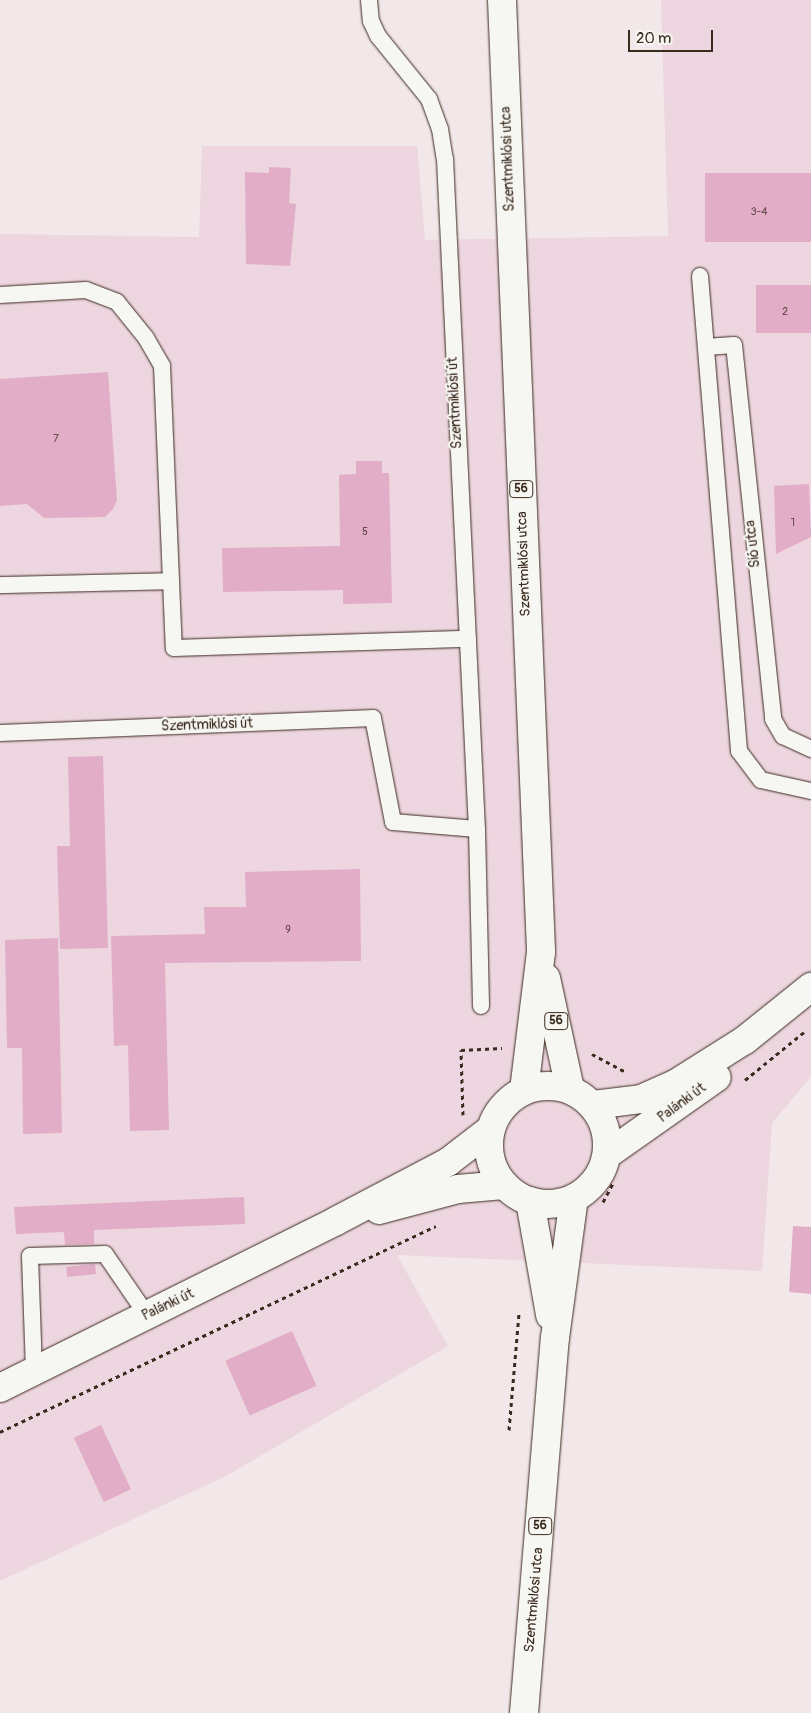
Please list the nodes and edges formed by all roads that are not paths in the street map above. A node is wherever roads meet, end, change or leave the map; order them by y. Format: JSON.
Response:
{"nodes":[{"id":1,"x":369,"y":0,"type":"edge"},
{"id":2,"x":502,"y":13,"type":"edge"},
{"id":3,"x":700,"y":276,"type":"dead end"},
{"id":4,"x":0,"y":295,"type":"edge"},
{"id":5,"x":706,"y":347,"type":"junction"},
{"id":6,"x":171,"y":581,"type":"junction"},
{"id":7,"x":0,"y":585,"type":"edge"},
{"id":8,"x":468,"y":639,"type":"junction"},
{"id":9,"x":0,"y":733,"type":"edge"},
{"id":10,"x":811,"y":749,"type":"edge"},
{"id":11,"x":811,"y":791,"type":"edge"},
{"id":12,"x":477,"y":828,"type":"junction"},
{"id":13,"x":541,"y":952,"type":"junction"},
{"id":14,"x":811,"y":987,"type":"edge"},
{"id":15,"x":481,"y":1006,"type":"dead end"},
{"id":16,"x":745,"y":1040,"type":"junction"},
{"id":17,"x":570,"y":1089,"type":"junction"},
{"id":18,"x":524,"y":1090,"type":"junction"},
{"id":19,"x":594,"y":1105,"type":"junction"},
{"id":20,"x":491,"y":1129,"type":"junction"},
{"id":21,"x":615,"y":1164,"type":"junction"},
{"id":22,"x":504,"y":1185,"type":"junction"},
{"id":23,"x":574,"y":1198,"type":"junction"},
{"id":24,"x":530,"y":1201,"type":"junction"},
{"id":25,"x":336,"y":1221,"type":"junction"},
{"id":26,"x":147,"y":1315,"type":"junction"},
{"id":27,"x":555,"y":1338,"type":"junction"},
{"id":28,"x":34,"y":1371,"type":"junction"},
{"id":29,"x":0,"y":1388,"type":"edge"},
{"id":30,"x":524,"y":1713,"type":"edge"}],
"edges":[{"from":1,"to":8,"type":"lane","name":"Szentmiklósi út"},
{"from":2,"to":13,"type":"main road","name":"Szentmiklósi utca","number":"56"},
{"from":3,"to":5,"type":"lane"},
{"from":4,"to":6,"type":"lane"},
{"from":5,"to":10,"type":"lane","name":"Sió utca"},
{"from":5,"to":11,"type":"lane"},
{"from":6,"to":7,"type":"lane"},
{"from":6,"to":8,"type":"lane"},
{"from":8,"to":12,"type":"lane","name":"Szentmiklósi út"},
{"from":9,"to":12,"type":"lane","name":"Szentmiklósi út"},
{"from":12,"to":15,"type":"lane","name":"Szentmiklósi út"},
{"from":13,"to":17,"type":"main road","number":"56"},
{"from":13,"to":18,"type":"main road","number":"56"},
{"from":14,"to":16,"type":"main road","name":"Palánki út"},
{"from":16,"to":19,"type":"main road","name":"Palánki út"},
{"from":16,"to":21,"type":"main road","name":"Palánki út"},
{"from":17,"to":18,"type":"main road"},
{"from":17,"to":19,"type":"main road"},
{"from":18,"to":20,"type":"main road"},
{"from":19,"to":21,"type":"main road"},
{"from":20,"to":22,"type":"main road"},
{"from":20,"to":25,"type":"main road","name":"Palánki út"},
{"from":21,"to":23,"type":"main road"},
{"from":22,"to":24,"type":"main road"},
{"from":22,"to":25,"type":"main road","name":"Palánki út"},
{"from":23,"to":24,"type":"main road"},
{"from":23,"to":27,"type":"main road","number":"56"},
{"from":24,"to":27,"type":"main road","number":"56"},
{"from":25,"to":26,"type":"main road","name":"Palánki út"},
{"from":26,"to":28,"type":"main road","name":"Palánki út"},
{"from":26,"to":28,"type":"lane"},
{"from":27,"to":30,"type":"main road","name":"Szentmiklósi utca","number":"56"},
{"from":28,"to":29,"type":"main road","name":"Palánki út"}]}
